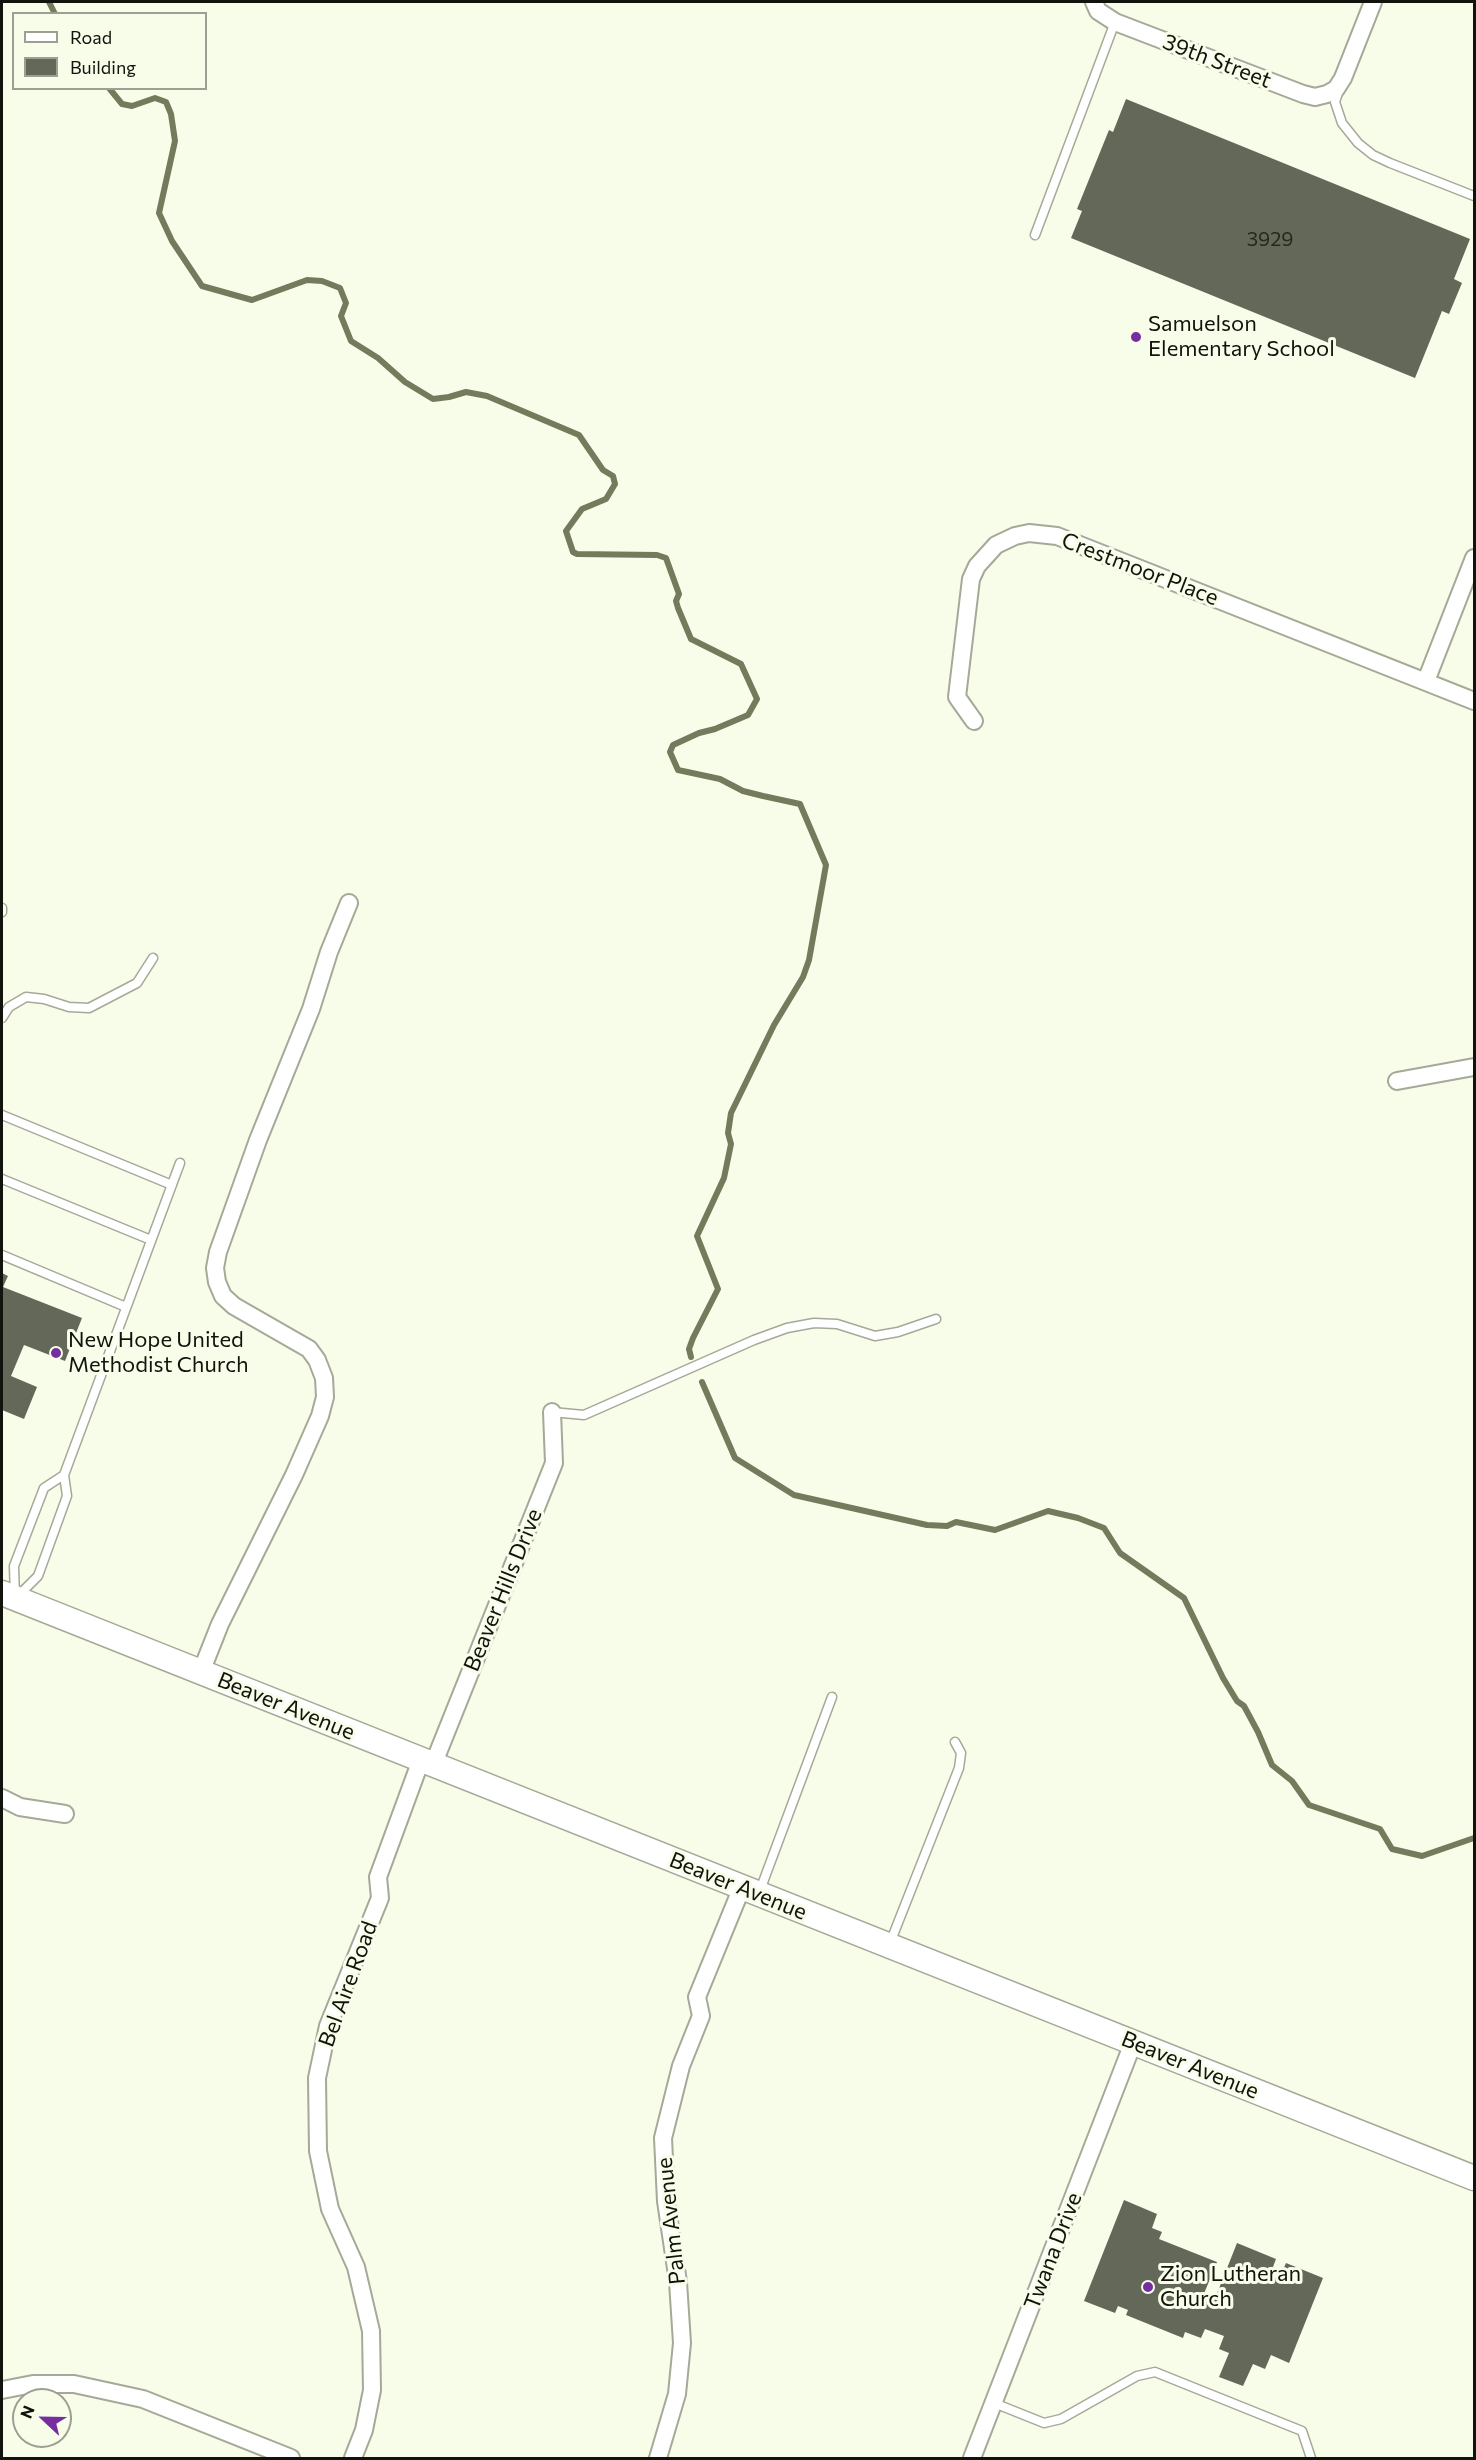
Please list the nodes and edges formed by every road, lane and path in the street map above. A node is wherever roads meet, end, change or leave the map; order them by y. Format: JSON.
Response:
{"nodes":[{"id":1,"x":1094,"y":2,"type":"edge"},
{"id":2,"x":1373,"y":2,"type":"edge"},
{"id":3,"x":1115,"y":22,"type":"junction"},
{"id":4,"x":1343,"y":78,"type":"junction"},
{"id":5,"x":1474,"y":196,"type":"edge"},
{"id":6,"x":1035,"y":235,"type":"dead end"},
{"id":7,"x":1474,"y":558,"type":"edge"},
{"id":8,"x":1426,"y":681,"type":"junction"},
{"id":9,"x":1474,"y":701,"type":"edge"},
{"id":10,"x":974,"y":721,"type":"dead end"},
{"id":11,"x":349,"y":903,"type":"dead end"},
{"id":12,"x":153,"y":958,"type":"dead end"},
{"id":13,"x":2,"y":1018,"type":"edge"},
{"id":14,"x":1474,"y":1067,"type":"edge"},
{"id":15,"x":1397,"y":1081,"type":"dead end"},
{"id":16,"x":2,"y":1115,"type":"edge"},
{"id":17,"x":180,"y":1162,"type":"dead end"},
{"id":18,"x":2,"y":1179,"type":"edge"},
{"id":19,"x":172,"y":1185,"type":"junction"},
{"id":20,"x":151,"y":1240,"type":"junction"},
{"id":21,"x":2,"y":1255,"type":"edge"},
{"id":22,"x":126,"y":1307,"type":"junction"},
{"id":23,"x":936,"y":1319,"type":"dead end"},
{"id":24,"x":552,"y":1412,"type":"joint"},
{"id":25,"x":64,"y":1475,"type":"junction"},
{"id":26,"x":8,"y":1596,"type":"edge"},
{"id":27,"x":201,"y":1672,"type":"junction"},
{"id":28,"x":832,"y":1697,"type":"dead end"},
{"id":29,"x":955,"y":1742,"type":"dead end"},
{"id":30,"x":427,"y":1762,"type":"junction"},
{"id":31,"x":2,"y":1798,"type":"edge"},
{"id":32,"x":65,"y":1814,"type":"dead end"},
{"id":33,"x":750,"y":1890,"type":"junction"},
{"id":34,"x":889,"y":1946,"type":"junction"},
{"id":35,"x":1133,"y":2043,"type":"junction"},
{"id":36,"x":1474,"y":2178,"type":"edge"},
{"id":37,"x":2,"y":2390,"type":"edge"},
{"id":38,"x":994,"y":2403,"type":"junction"},
{"id":39,"x":291,"y":2458,"type":"edge"},
{"id":40,"x":353,"y":2458,"type":"edge"},
{"id":41,"x":658,"y":2458,"type":"edge"},
{"id":42,"x":972,"y":2458,"type":"edge"},
{"id":43,"x":1311,"y":2458,"type":"edge"}],
"edges":[{"from":1,"to":3,"type":"street","name":"39th Street"},
{"from":2,"to":4,"type":"street"},
{"from":3,"to":4,"type":"street","name":"39th Street"},
{"from":3,"to":6,"type":"lane"},
{"from":4,"to":5,"type":"lane"},
{"from":7,"to":8,"type":"street"},
{"from":8,"to":9,"type":"street","name":"Crestmoor Place"},
{"from":8,"to":10,"type":"street","name":"Crestmoor Place"},
{"from":11,"to":27,"type":"street"},
{"from":12,"to":13,"type":"lane"},
{"from":14,"to":15,"type":"street"},
{"from":16,"to":19,"type":"lane"},
{"from":17,"to":19,"type":"lane"},
{"from":18,"to":20,"type":"lane"},
{"from":19,"to":20,"type":"lane"},
{"from":20,"to":22,"type":"lane"},
{"from":21,"to":22,"type":"lane"},
{"from":22,"to":25,"type":"lane"},
{"from":23,"to":24,"type":"lane"},
{"from":24,"to":30,"type":"street","name":"Beaver Hills Drive"},
{"from":25,"to":26,"type":"lane"},
{"from":25,"to":26,"type":"lane"},
{"from":26,"to":27,"type":"main road","name":"Beaver Avenue"},
{"from":27,"to":30,"type":"main road","name":"Beaver Avenue"},
{"from":28,"to":33,"type":"lane"},
{"from":29,"to":34,"type":"lane"},
{"from":30,"to":33,"type":"main road","name":"Beaver Avenue"},
{"from":30,"to":40,"type":"street","name":"Bel Aire Road"},
{"from":31,"to":32,"type":"street"},
{"from":33,"to":34,"type":"main road","name":"Beaver Avenue"},
{"from":33,"to":41,"type":"street","name":"Palm Avenue"},
{"from":34,"to":35,"type":"main road","name":"Beaver Avenue"},
{"from":35,"to":36,"type":"main road","name":"Beaver Avenue"},
{"from":35,"to":38,"type":"street","name":"Twana Drive"},
{"from":37,"to":39,"type":"street"},
{"from":38,"to":42,"type":"street","name":"Twana Drive"},
{"from":38,"to":43,"type":"lane"}]}
